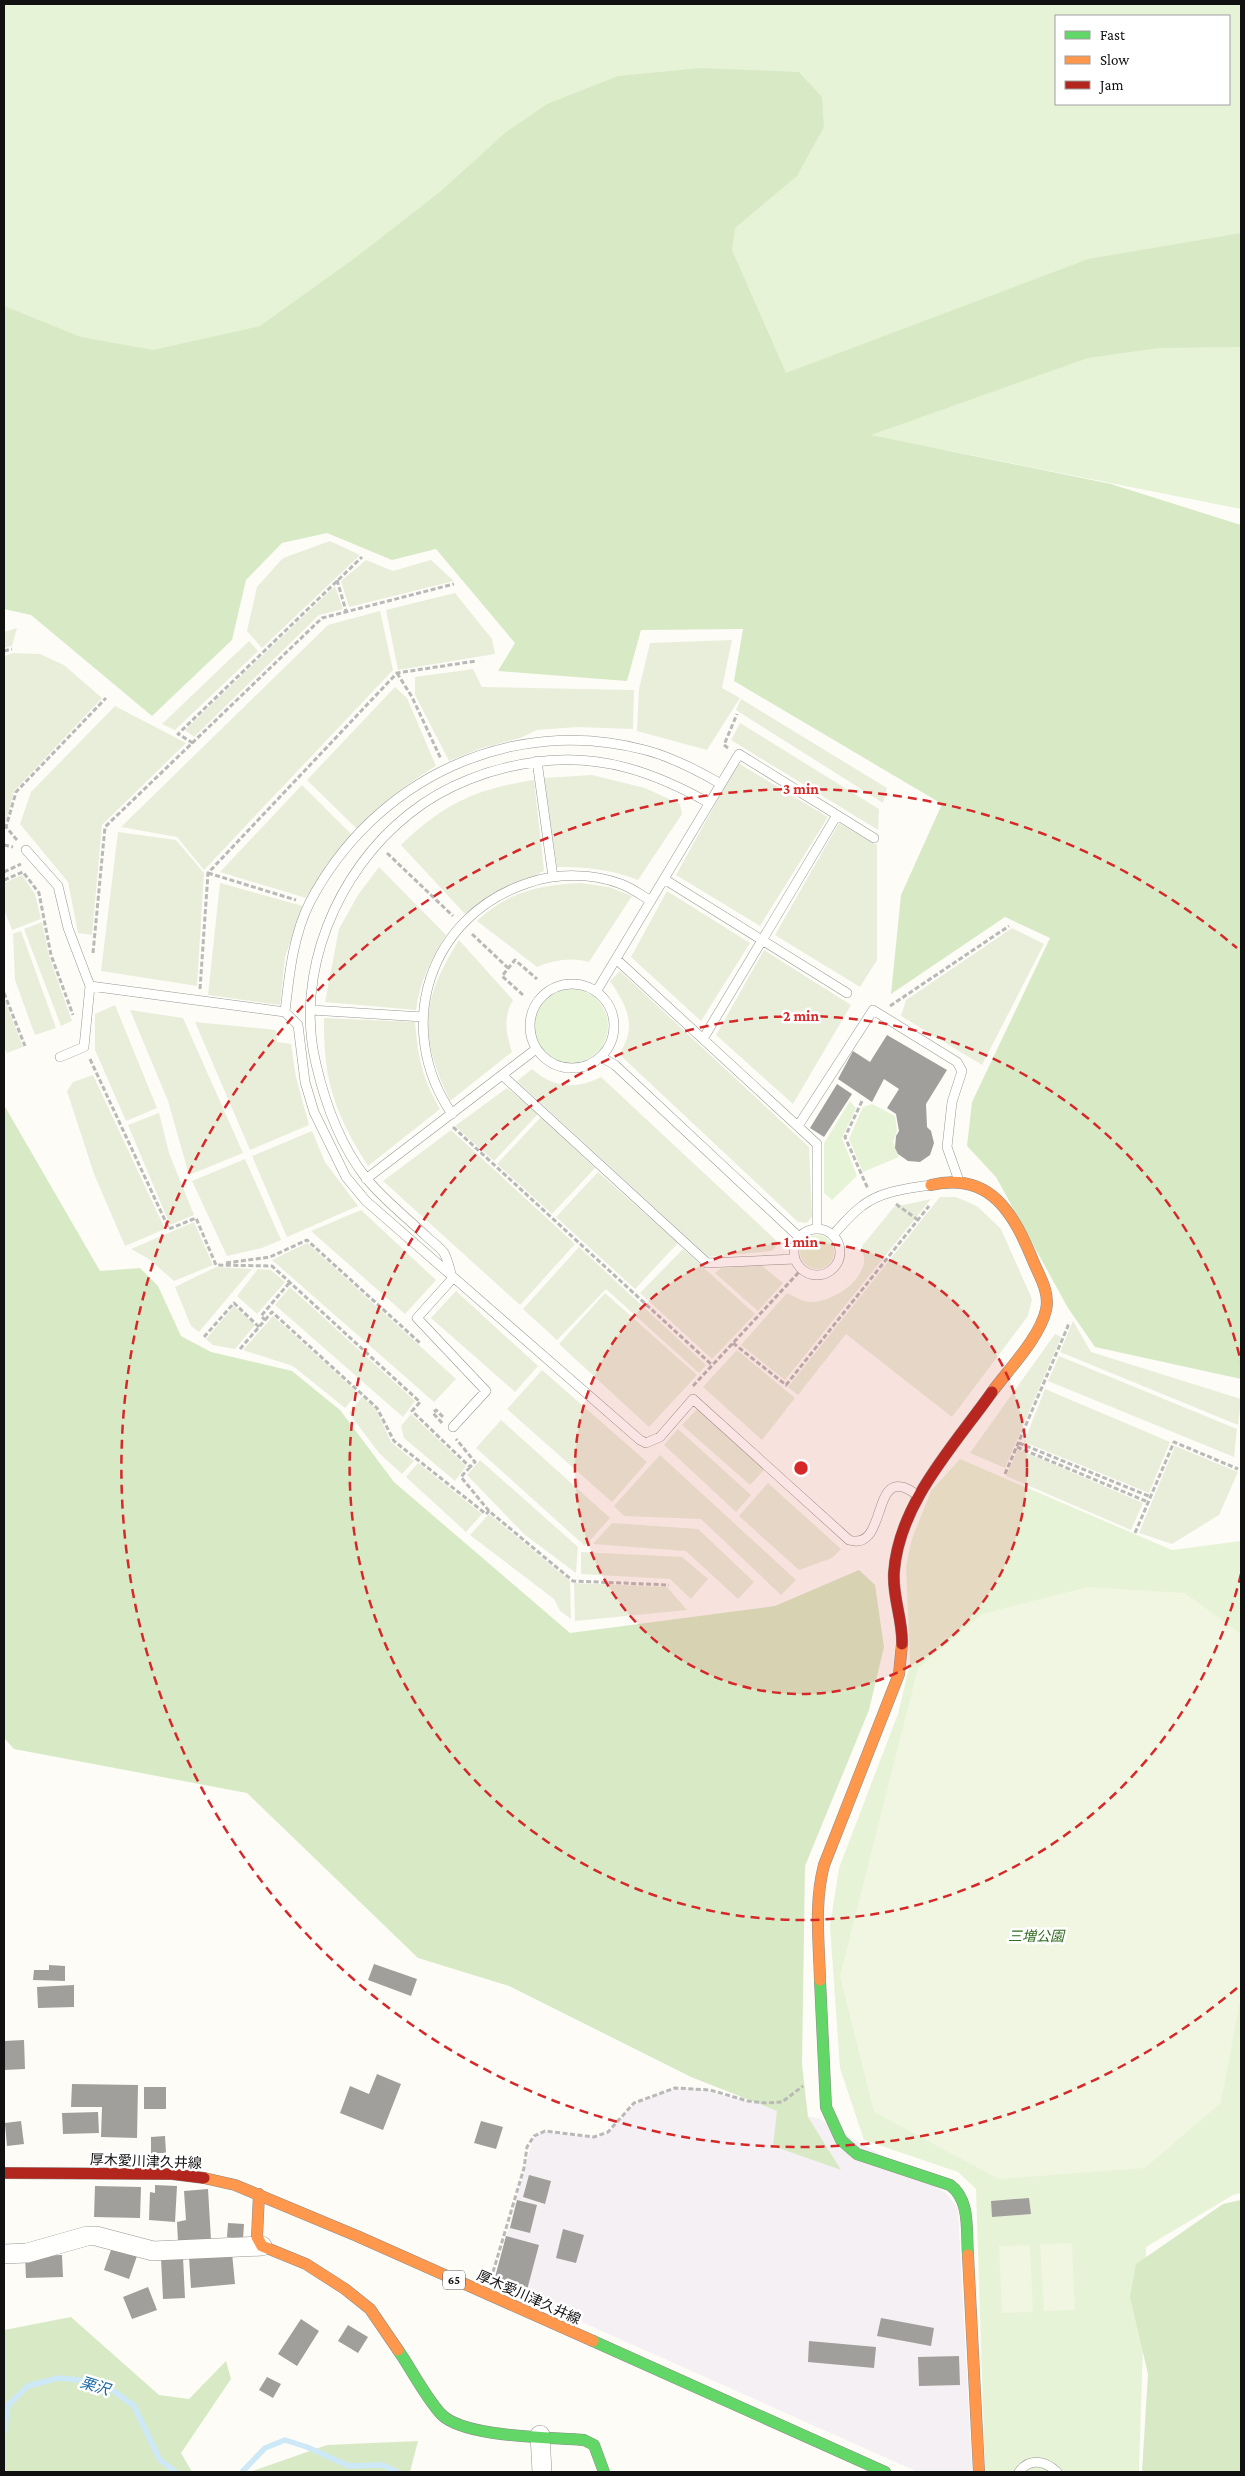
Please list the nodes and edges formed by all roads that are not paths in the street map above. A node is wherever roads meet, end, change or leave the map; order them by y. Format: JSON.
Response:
{"nodes":[{"id":1,"x":537,"y":762,"type":"junction"},
{"id":2,"x":721,"y":784,"type":"junction"},
{"id":3,"x":709,"y":803,"type":"junction"},
{"id":4,"x":837,"y":815,"type":"junction"},
{"id":5,"x":874,"y":838,"type":"dead end"},
{"id":6,"x":26,"y":850,"type":"road end"},
{"id":7,"x":553,"y":877,"type":"junction"},
{"id":8,"x":664,"y":879,"type":"junction"},
{"id":9,"x":651,"y":901,"type":"junction"},
{"id":10,"x":762,"y":940,"type":"junction"},
{"id":11,"x":616,"y":959,"type":"junction"},
{"id":12,"x":90,"y":986,"type":"junction"},
{"id":13,"x":596,"y":992,"type":"junction"},
{"id":14,"x":847,"y":993,"type":"dead end"},
{"id":15,"x":312,"y":1010,"type":"junction"},
{"id":16,"x":285,"y":1012,"type":"junction"},
{"id":17,"x":422,"y":1017,"type":"junction"},
{"id":18,"x":703,"y":1039,"type":"junction"},
{"id":19,"x":536,"y":1049,"type":"junction"},
{"id":20,"x":60,"y":1057,"type":"dead end"},
{"id":21,"x":601,"y":1057,"type":"junction"},
{"id":22,"x":502,"y":1075,"type":"junction"},
{"id":23,"x":448,"y":1117,"type":"junction"},
{"id":24,"x":798,"y":1126,"type":"junction"},
{"id":25,"x":366,"y":1179,"type":"junction"},
{"id":26,"x":959,"y":1181,"type":"junction"},
{"id":27,"x":931,"y":1185,"type":"joint"},
{"id":28,"x":817,"y":1228,"type":"junction"},
{"id":29,"x":833,"y":1235,"type":"junction"},
{"id":30,"x":799,"y":1237,"type":"junction"},
{"id":31,"x":795,"y":1259,"type":"junction"},
{"id":32,"x":453,"y":1278,"type":"junction"},
{"id":33,"x":450,"y":1429,"type":"road end"},
{"id":34,"x":919,"y":1496,"type":"junction"},
{"id":35,"x":4,"y":2173,"type":"edge"},
{"id":36,"x":259,"y":2194,"type":"junction"},
{"id":37,"x":262,"y":2246,"type":"junction"},
{"id":38,"x":4,"y":2254,"type":"edge"},
{"id":39,"x":540,"y":2435,"type":"junction"},
{"id":40,"x":542,"y":2472,"type":"edge"},
{"id":41,"x":604,"y":2472,"type":"edge"},
{"id":42,"x":884,"y":2472,"type":"edge"},
{"id":43,"x":979,"y":2472,"type":"edge"},
{"id":44,"x":1019,"y":2472,"type":"edge"},
{"id":45,"x":1057,"y":2472,"type":"edge"}],
"edges":[{"from":1,"to":3,"type":"lane"},
{"from":1,"to":7,"type":"lane"},
{"from":1,"to":15,"type":"lane"},
{"from":2,"to":3,"type":"lane"},
{"from":2,"to":4,"type":"lane"},
{"from":2,"to":16,"type":"lane"},
{"from":3,"to":8,"type":"lane"},
{"from":4,"to":5,"type":"lane"},
{"from":4,"to":10,"type":"lane"},
{"from":6,"to":12,"type":"lane"},
{"from":7,"to":9,"type":"lane"},
{"from":7,"to":17,"type":"lane"},
{"from":8,"to":9,"type":"lane"},
{"from":8,"to":10,"type":"lane"},
{"from":9,"to":11,"type":"lane"},
{"from":10,"to":14,"type":"lane"},
{"from":10,"to":18,"type":"lane"},
{"from":11,"to":13,"type":"lane"},
{"from":11,"to":18,"type":"lane"},
{"from":12,"to":16,"type":"lane"},
{"from":12,"to":20,"type":"lane"},
{"from":13,"to":19,"type":"lane"},
{"from":13,"to":21,"type":"lane"},
{"from":15,"to":17,"type":"lane"},
{"from":15,"to":25,"type":"lane"},
{"from":16,"to":32,"type":"lane"},
{"from":17,"to":23,"type":"lane"},
{"from":18,"to":24,"type":"lane"},
{"from":19,"to":21,"type":"lane"},
{"from":19,"to":22,"type":"lane"},
{"from":21,"to":30,"type":"lane"},
{"from":22,"to":23,"type":"lane"},
{"from":22,"to":31,"type":"lane"},
{"from":23,"to":25,"type":"lane"},
{"from":24,"to":26,"type":"lane"},
{"from":24,"to":28,"type":"lane"},
{"from":25,"to":32,"type":"lane"},
{"from":26,"to":27,"type":"street"},
{"from":26,"to":34,"type":"street"},
{"from":27,"to":29,"type":"lane"},
{"from":28,"to":29,"type":"lane"},
{"from":28,"to":30,"type":"lane"},
{"from":29,"to":31,"type":"lane"},
{"from":30,"to":31,"type":"lane"},
{"from":32,"to":33,"type":"lane"},
{"from":32,"to":34,"type":"lane"},
{"from":34,"to":43,"type":"street"},
{"from":35,"to":36,"type":"street","name":"厚木愛川津久井線","number":"65"},
{"from":36,"to":37,"type":"street"},
{"from":36,"to":42,"type":"street","name":"厚木愛川津久井線","number":"65"},
{"from":37,"to":38,"type":"street"},
{"from":37,"to":39,"type":"street"},
{"from":39,"to":40,"type":"street"},
{"from":39,"to":41,"type":"street"},
{"from":44,"to":45,"type":"lane"}]}
